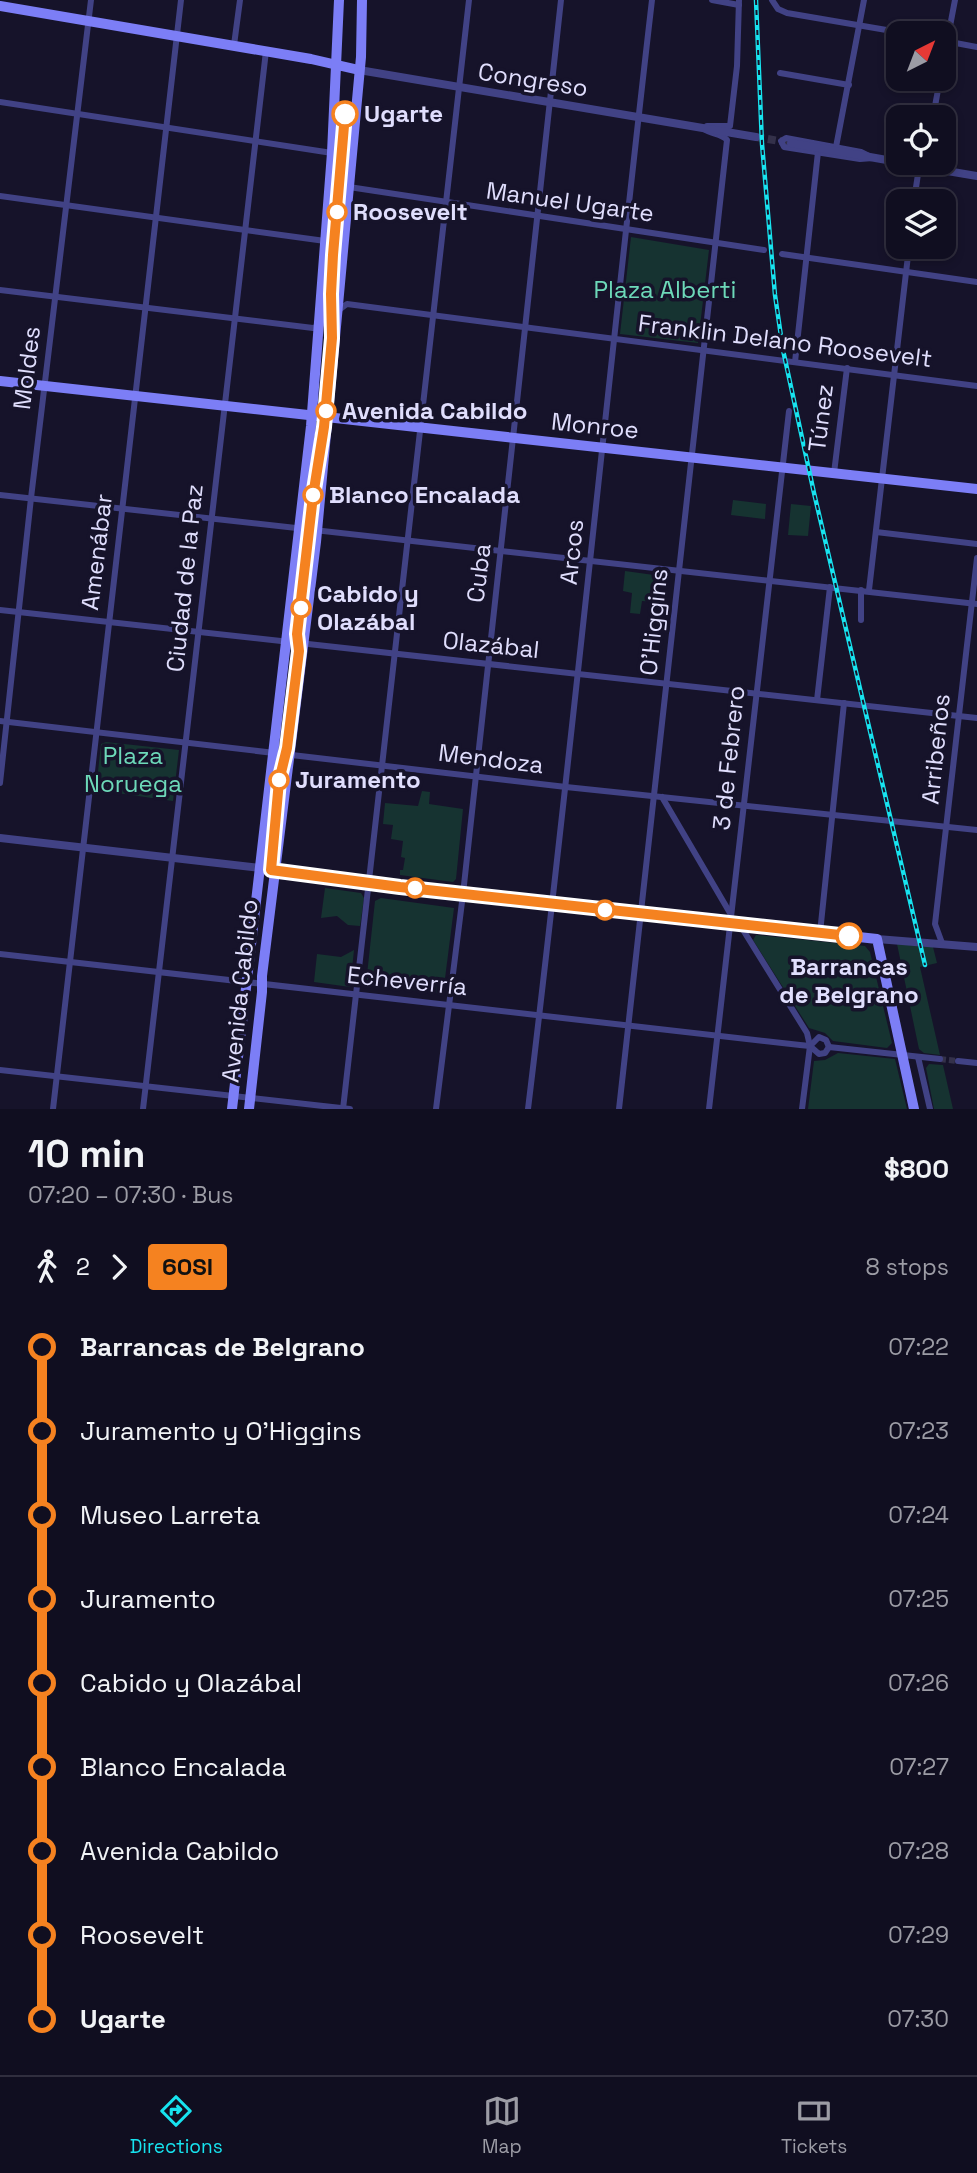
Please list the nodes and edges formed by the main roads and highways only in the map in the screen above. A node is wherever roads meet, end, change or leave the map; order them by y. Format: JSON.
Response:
{"nodes":[{"id":1,"x":338,"y":0,"type":"edge"},
{"id":2,"x":362,"y":0,"type":"edge"},
{"id":3,"x":0,"y":6,"type":"edge"},
{"id":4,"x":337,"y":64,"type":"junction"},
{"id":5,"x":355,"y":69,"type":"junction"},
{"id":6,"x":0,"y":381,"type":"edge"},
{"id":7,"x":312,"y":415,"type":"junction"},
{"id":8,"x":329,"y":417,"type":"junction"},
{"id":9,"x":977,"y":489,"type":"edge"},
{"id":10,"x":267,"y":869,"type":"junction"},
{"id":11,"x":232,"y":1109,"type":"edge"},
{"id":12,"x":249,"y":1109,"type":"edge"},
{"id":13,"x":915,"y":1109,"type":"edge"}],
"edges":[{"from":1,"to":4,"type":"main road","name":"Avenida Cabildo"},
{"from":2,"to":5,"type":"main road","name":"Avenida Cabildo"},
{"from":3,"to":4,"type":"main road"},
{"from":4,"to":5,"type":"main road"},
{"from":4,"to":7,"type":"main road","name":"Avenida Cabildo"},
{"from":5,"to":8,"type":"main road","name":"Avenida Cabildo"},
{"from":6,"to":7,"type":"main road","name":"Monroe"},
{"from":7,"to":8,"type":"main road","name":"Monroe"},
{"from":7,"to":10,"type":"main road","name":"Avenida Cabildo"},
{"from":8,"to":9,"type":"main road","name":"Monroe"},
{"from":8,"to":10,"type":"main road","name":"Avenida Cabildo"},
{"from":10,"to":11,"type":"main road","name":"Avenida Cabildo"},
{"from":10,"to":12,"type":"main road","name":"Avenida Cabildo"},
{"from":10,"to":13,"type":"main road"}]}
